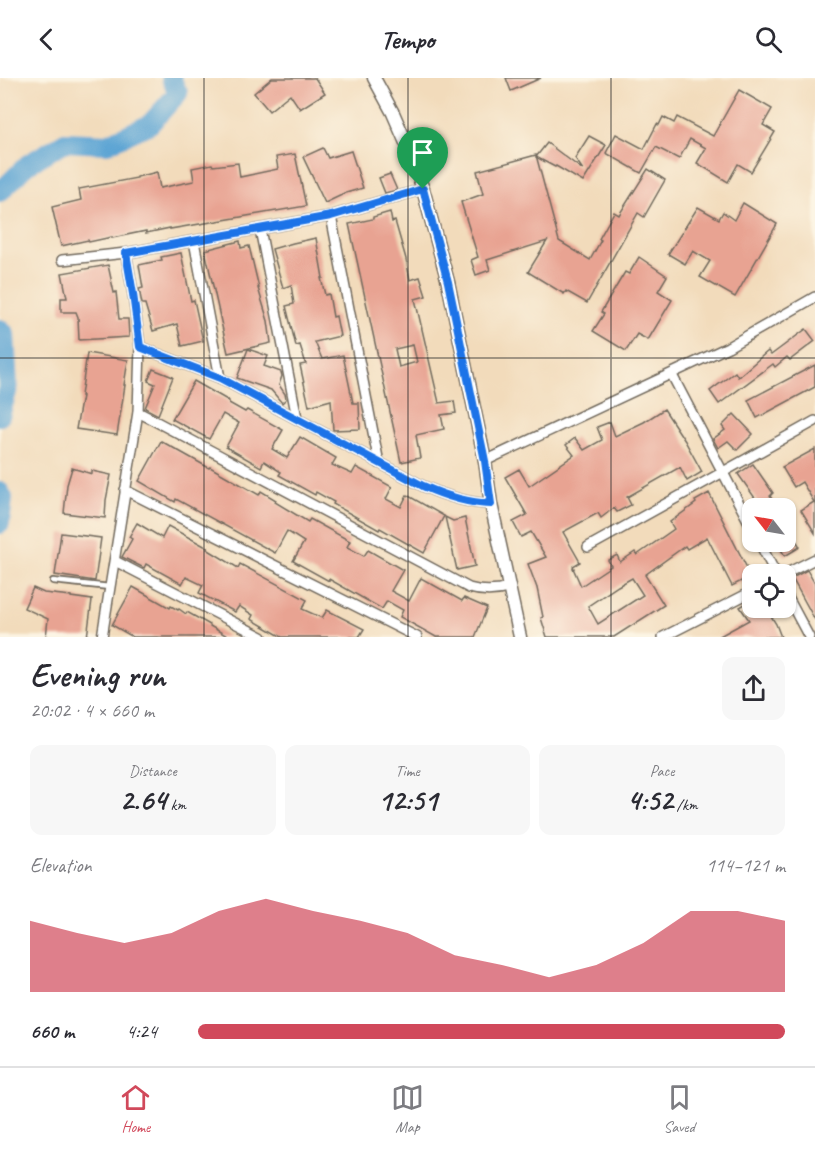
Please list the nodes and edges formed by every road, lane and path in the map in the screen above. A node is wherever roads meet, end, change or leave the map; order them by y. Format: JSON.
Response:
{"nodes":[{"id":1,"x":374,"y":78,"type":"edge"},
{"id":2,"x":423,"y":189,"type":"junction"},
{"id":3,"x":331,"y":216,"type":"junction"},
{"id":4,"x":260,"y":229,"type":"junction"},
{"id":5,"x":194,"y":241,"type":"junction"},
{"id":6,"x":126,"y":253,"type":"junction"},
{"id":7,"x":62,"y":260,"type":"dead end"},
{"id":8,"x":815,"y":297,"type":"edge"},
{"id":9,"x":140,"y":347,"type":"junction"},
{"id":10,"x":672,"y":375,"type":"junction"},
{"id":11,"x":220,"y":378,"type":"junction"},
{"id":12,"x":138,"y":412,"type":"junction"},
{"id":13,"x":297,"y":418,"type":"junction"},
{"id":14,"x":815,"y":421,"type":"edge"},
{"id":15,"x":485,"y":461,"type":"junction"},
{"id":16,"x":379,"y":463,"type":"junction"},
{"id":17,"x":723,"y":472,"type":"junction"},
{"id":18,"x":125,"y":490,"type":"junction"},
{"id":19,"x":491,"y":504,"type":"junction"},
{"id":20,"x":742,"y":509,"type":"edge"},
{"id":21,"x":588,"y":547,"type":"dead end"},
{"id":22,"x":815,"y":559,"type":"edge"},
{"id":23,"x":115,"y":561,"type":"junction"},
{"id":24,"x":796,"y":568,"type":"edge"},
{"id":25,"x":53,"y":580,"type":"dead end"},
{"id":26,"x":111,"y":587,"type":"junction"},
{"id":27,"x":508,"y":588,"type":"junction"},
{"id":28,"x":742,"y":597,"type":"edge"},
{"id":29,"x":796,"y":613,"type":"edge"},
{"id":30,"x":104,"y":636,"type":"edge"},
{"id":31,"x":262,"y":637,"type":"edge"},
{"id":32,"x":417,"y":637,"type":"edge"},
{"id":33,"x":520,"y":637,"type":"edge"},
{"id":34,"x":663,"y":637,"type":"edge"},
{"id":35,"x":809,"y":637,"type":"edge"}],
"edges":[{"from":1,"to":2,"type":"street"},
{"from":2,"to":3,"type":"street"},
{"from":2,"to":15,"type":"street"},
{"from":3,"to":4,"type":"street"},
{"from":3,"to":16,"type":"street"},
{"from":4,"to":5,"type":"street"},
{"from":4,"to":13,"type":"street"},
{"from":5,"to":6,"type":"street"},
{"from":5,"to":11,"type":"street"},
{"from":6,"to":7,"type":"street"},
{"from":6,"to":9,"type":"street"},
{"from":8,"to":10,"type":"street"},
{"from":9,"to":11,"type":"street"},
{"from":9,"to":12,"type":"street"},
{"from":10,"to":15,"type":"street"},
{"from":10,"to":17,"type":"street"},
{"from":11,"to":13,"type":"street"},
{"from":12,"to":18,"type":"street"},
{"from":12,"to":27,"type":"street"},
{"from":13,"to":16,"type":"street"},
{"from":14,"to":17,"type":"street"},
{"from":15,"to":19,"type":"street"},
{"from":16,"to":19,"type":"street"},
{"from":17,"to":20,"type":"street"},
{"from":17,"to":21,"type":"street"},
{"from":18,"to":23,"type":"street"},
{"from":18,"to":32,"type":"street"},
{"from":19,"to":27,"type":"street"},
{"from":22,"to":24,"type":"street"},
{"from":23,"to":26,"type":"street"},
{"from":23,"to":31,"type":"street"},
{"from":25,"to":26,"type":"lane"},
{"from":26,"to":30,"type":"street"},
{"from":27,"to":33,"type":"street"},
{"from":28,"to":34,"type":"street"},
{"from":29,"to":35,"type":"street"}]}
